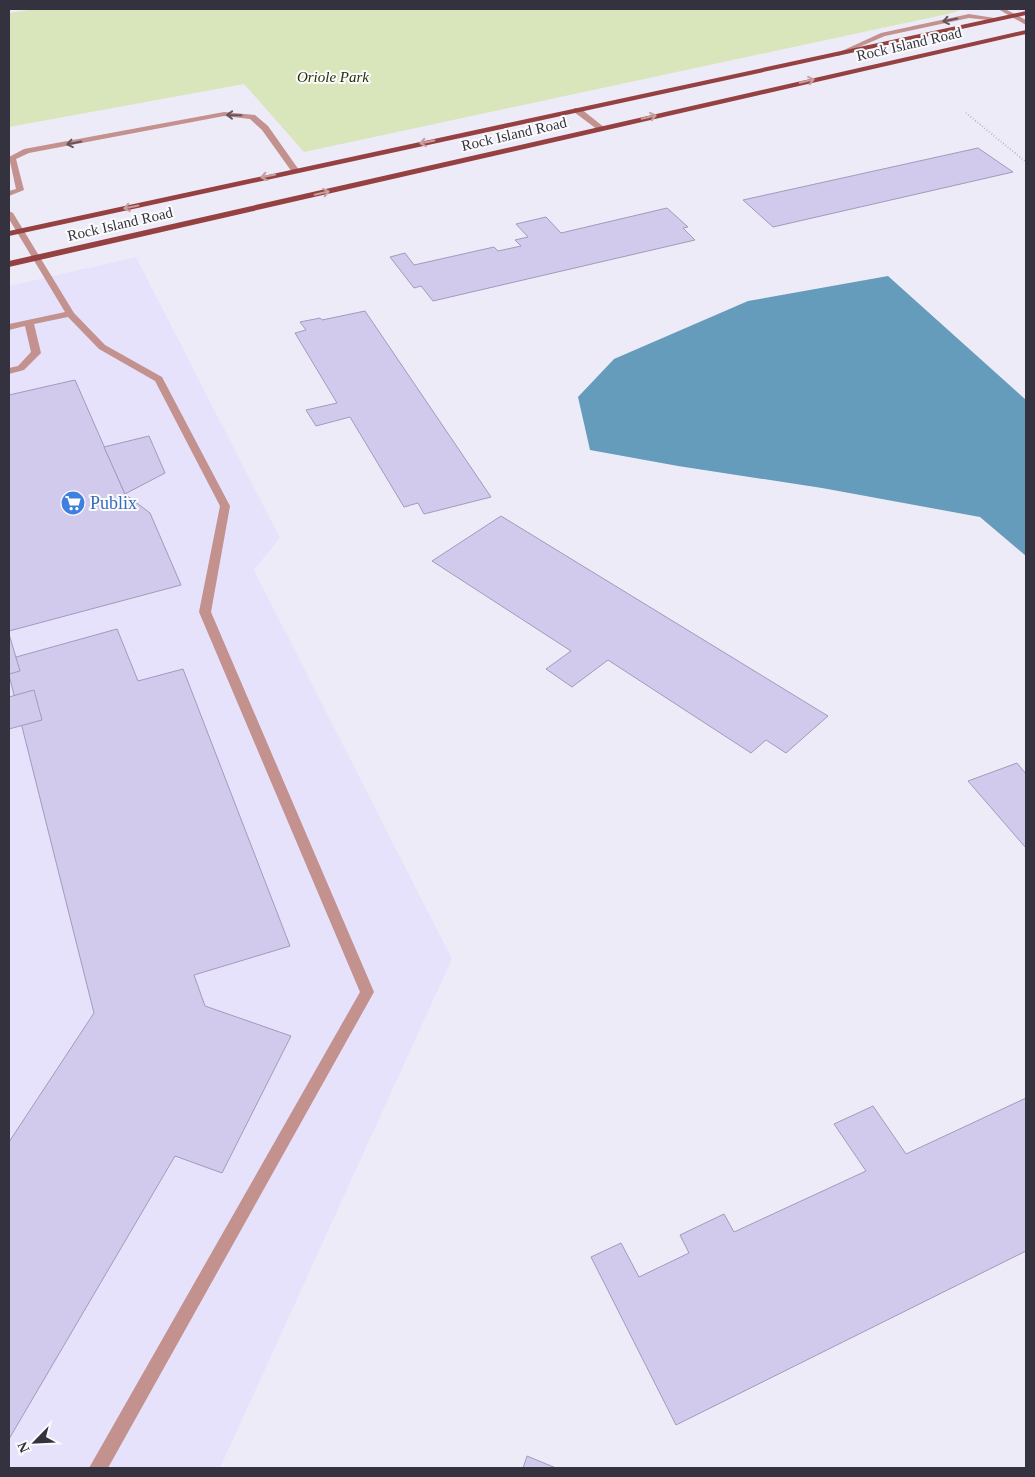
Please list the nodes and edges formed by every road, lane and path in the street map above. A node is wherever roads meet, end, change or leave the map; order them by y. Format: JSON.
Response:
{"nodes":[{"id":1,"x":1001,"y":9,"type":"edge"},
{"id":2,"x":1026,"y":13,"type":"edge"},
{"id":3,"x":1014,"y":16,"type":"junction"},
{"id":4,"x":1026,"y":22,"type":"edge"},
{"id":5,"x":1026,"y":32,"type":"edge"},
{"id":6,"x":577,"y":110,"type":"junction"},
{"id":7,"x":966,"y":113,"type":"dead end"},
{"id":8,"x":602,"y":128,"type":"junction"},
{"id":9,"x":1026,"y":162,"type":"edge"},
{"id":10,"x":295,"y":170,"type":"junction"},
{"id":11,"x":9,"y":194,"type":"edge"},
{"id":12,"x":9,"y":213,"type":"edge"},
{"id":13,"x":21,"y":231,"type":"junction"},
{"id":14,"x":9,"y":234,"type":"edge"},
{"id":15,"x":35,"y":257,"type":"junction"},
{"id":16,"x":9,"y":264,"type":"edge"},
{"id":17,"x":70,"y":314,"type":"junction"},
{"id":18,"x":28,"y":323,"type":"dead end"},
{"id":19,"x":9,"y":327,"type":"edge"},
{"id":20,"x":9,"y":371,"type":"edge"},
{"id":21,"x":98,"y":1468,"type":"edge"}],
"edges":[{"from":1,"to":3,"type":"street"},
{"from":2,"to":3,"type":"main road","name":"Rock Island Road"},
{"from":3,"to":4,"type":"street"},
{"from":3,"to":6,"type":"main road","name":"Rock Island Road","one_way":true},
{"from":8,"to":5,"type":"main road","name":"Rock Island Road","one_way":true},
{"from":6,"to":8,"type":"street"},
{"from":6,"to":10,"type":"main road","name":"Rock Island Road","one_way":true},
{"from":7,"to":9,"type":"path"},
{"from":15,"to":8,"type":"main road","name":"Rock Island Road","one_way":true},
{"from":10,"to":11,"type":"street","one_way":true},
{"from":10,"to":13,"type":"main road","name":"Rock Island Road","one_way":true},
{"from":12,"to":13,"type":"street"},
{"from":13,"to":14,"type":"main road","name":"Rock Island Road"},
{"from":13,"to":15,"type":"street"},
{"from":15,"to":16,"type":"main road","name":"Rock Island Road"},
{"from":15,"to":17,"type":"street"},
{"from":17,"to":19,"type":"street"},
{"from":17,"to":21,"type":"street"},
{"from":18,"to":20,"type":"street"}]}
